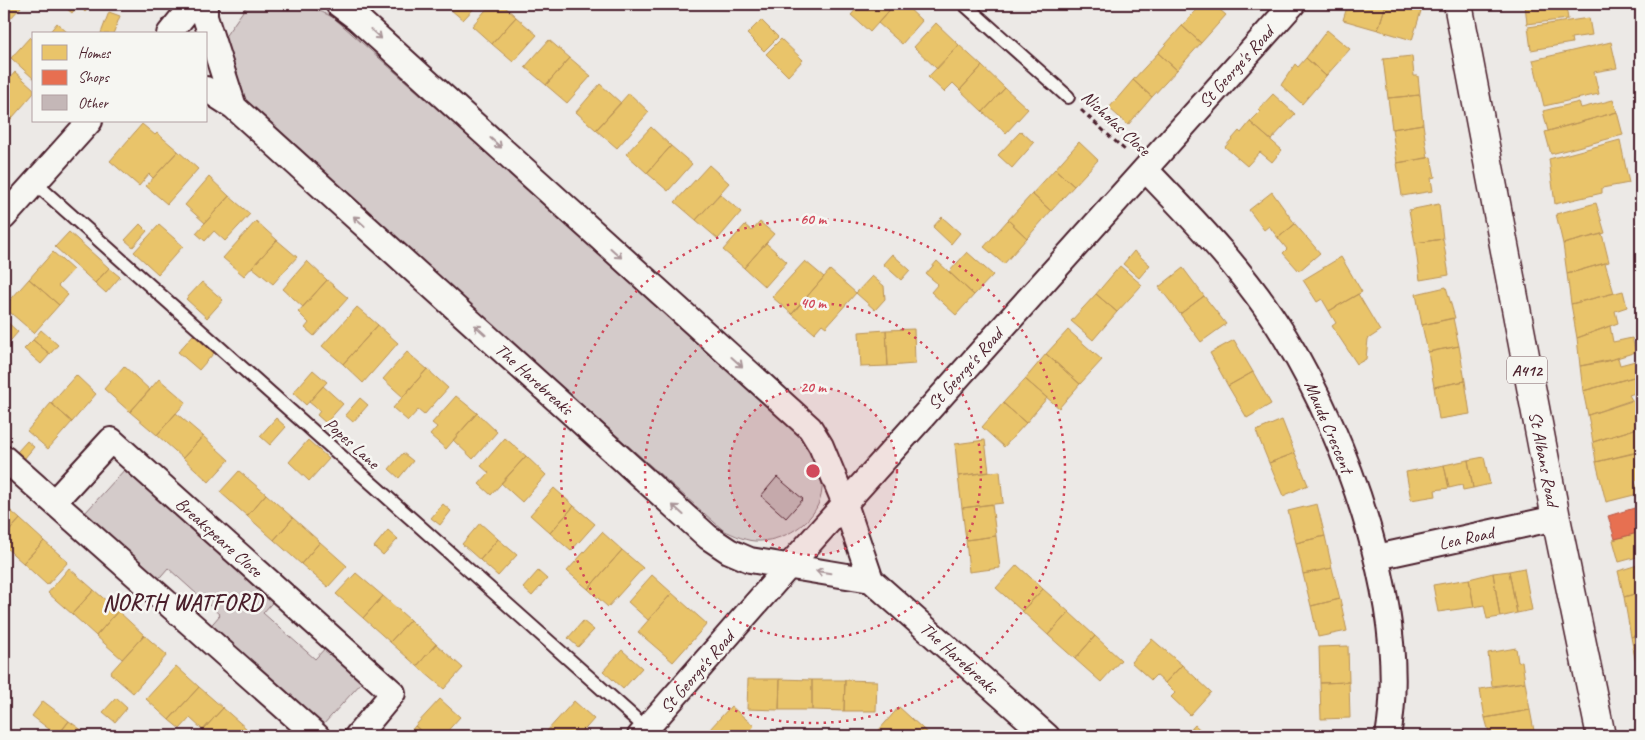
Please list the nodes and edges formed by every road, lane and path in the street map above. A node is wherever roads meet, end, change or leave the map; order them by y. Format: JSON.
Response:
{"nodes":[{"id":1,"x":193,"y":4,"type":"edge"},
{"id":2,"x":205,"y":4,"type":"edge"},
{"id":3,"x":338,"y":4,"type":"edge"},
{"id":4,"x":964,"y":4,"type":"edge"},
{"id":5,"x":1293,"y":4,"type":"edge"},
{"id":6,"x":1458,"y":4,"type":"edge"},
{"id":7,"x":171,"y":32,"type":"edge"},
{"id":8,"x":208,"y":90,"type":"edge"},
{"id":9,"x":1068,"y":98,"type":"joint"},
{"id":10,"x":234,"y":107,"type":"junction"},
{"id":11,"x":89,"y":122,"type":"edge"},
{"id":12,"x":1145,"y":168,"type":"junction"},
{"id":13,"x":35,"y":182,"type":"junction"},
{"id":14,"x":4,"y":217,"type":"edge"},
{"id":15,"x":4,"y":458,"type":"edge"},
{"id":16,"x":54,"y":502,"type":"junction"},
{"id":17,"x":845,"y":504,"type":"junction"},
{"id":18,"x":1556,"y":518,"type":"junction"},
{"id":19,"x":1377,"y":557,"type":"junction"},
{"id":20,"x":788,"y":567,"type":"junction"},
{"id":21,"x":871,"y":580,"type":"junction"},
{"id":22,"x":644,"y":732,"type":"edge"},
{"id":23,"x":317,"y":736,"type":"edge"},
{"id":24,"x":357,"y":736,"type":"edge"},
{"id":25,"x":1047,"y":736,"type":"edge"},
{"id":26,"x":1388,"y":736,"type":"edge"},
{"id":27,"x":1601,"y":736,"type":"edge"}],
"edges":[{"from":1,"to":7,"type":"street"},
{"from":2,"to":10,"type":"street","name":"The Harebreaks"},
{"from":3,"to":17,"type":"street","name":"The Harebreaks","one_way":true},
{"from":4,"to":9,"type":"lane"},
{"from":5,"to":12,"type":"street","name":"St George's Road"},
{"from":6,"to":18,"type":"main road","name":"St Albans Road","number":"A412"},
{"from":8,"to":10,"type":"street","name":"The Harebreaks"},
{"from":9,"to":12,"type":"path","name":"Nicholas Close"},
{"from":20,"to":10,"type":"street","name":"The Harebreaks","one_way":true},
{"from":11,"to":13,"type":"street"},
{"from":12,"to":17,"type":"street","name":"St George's Road"},
{"from":12,"to":19,"type":"street","name":"Maude Crescent"},
{"from":13,"to":14,"type":"street"},
{"from":13,"to":22,"type":"lane","name":"Popes Lane"},
{"from":15,"to":16,"type":"street"},
{"from":16,"to":23,"type":"street"},
{"from":16,"to":24,"type":"street","name":"Breakspeare Close"},
{"from":17,"to":20,"type":"street","name":"St George's Road"},
{"from":17,"to":21,"type":"street","name":"The Harebreaks"},
{"from":18,"to":19,"type":"street","name":"Lea Road"},
{"from":18,"to":27,"type":"main road","name":"St Albans Road","number":"A412"},
{"from":19,"to":26,"type":"street","name":"Maude Crescent"},
{"from":21,"to":20,"type":"street","name":"The Harebreaks","one_way":true},
{"from":20,"to":22,"type":"street","name":"St George's Road"},
{"from":21,"to":25,"type":"street","name":"The Harebreaks"}]}
